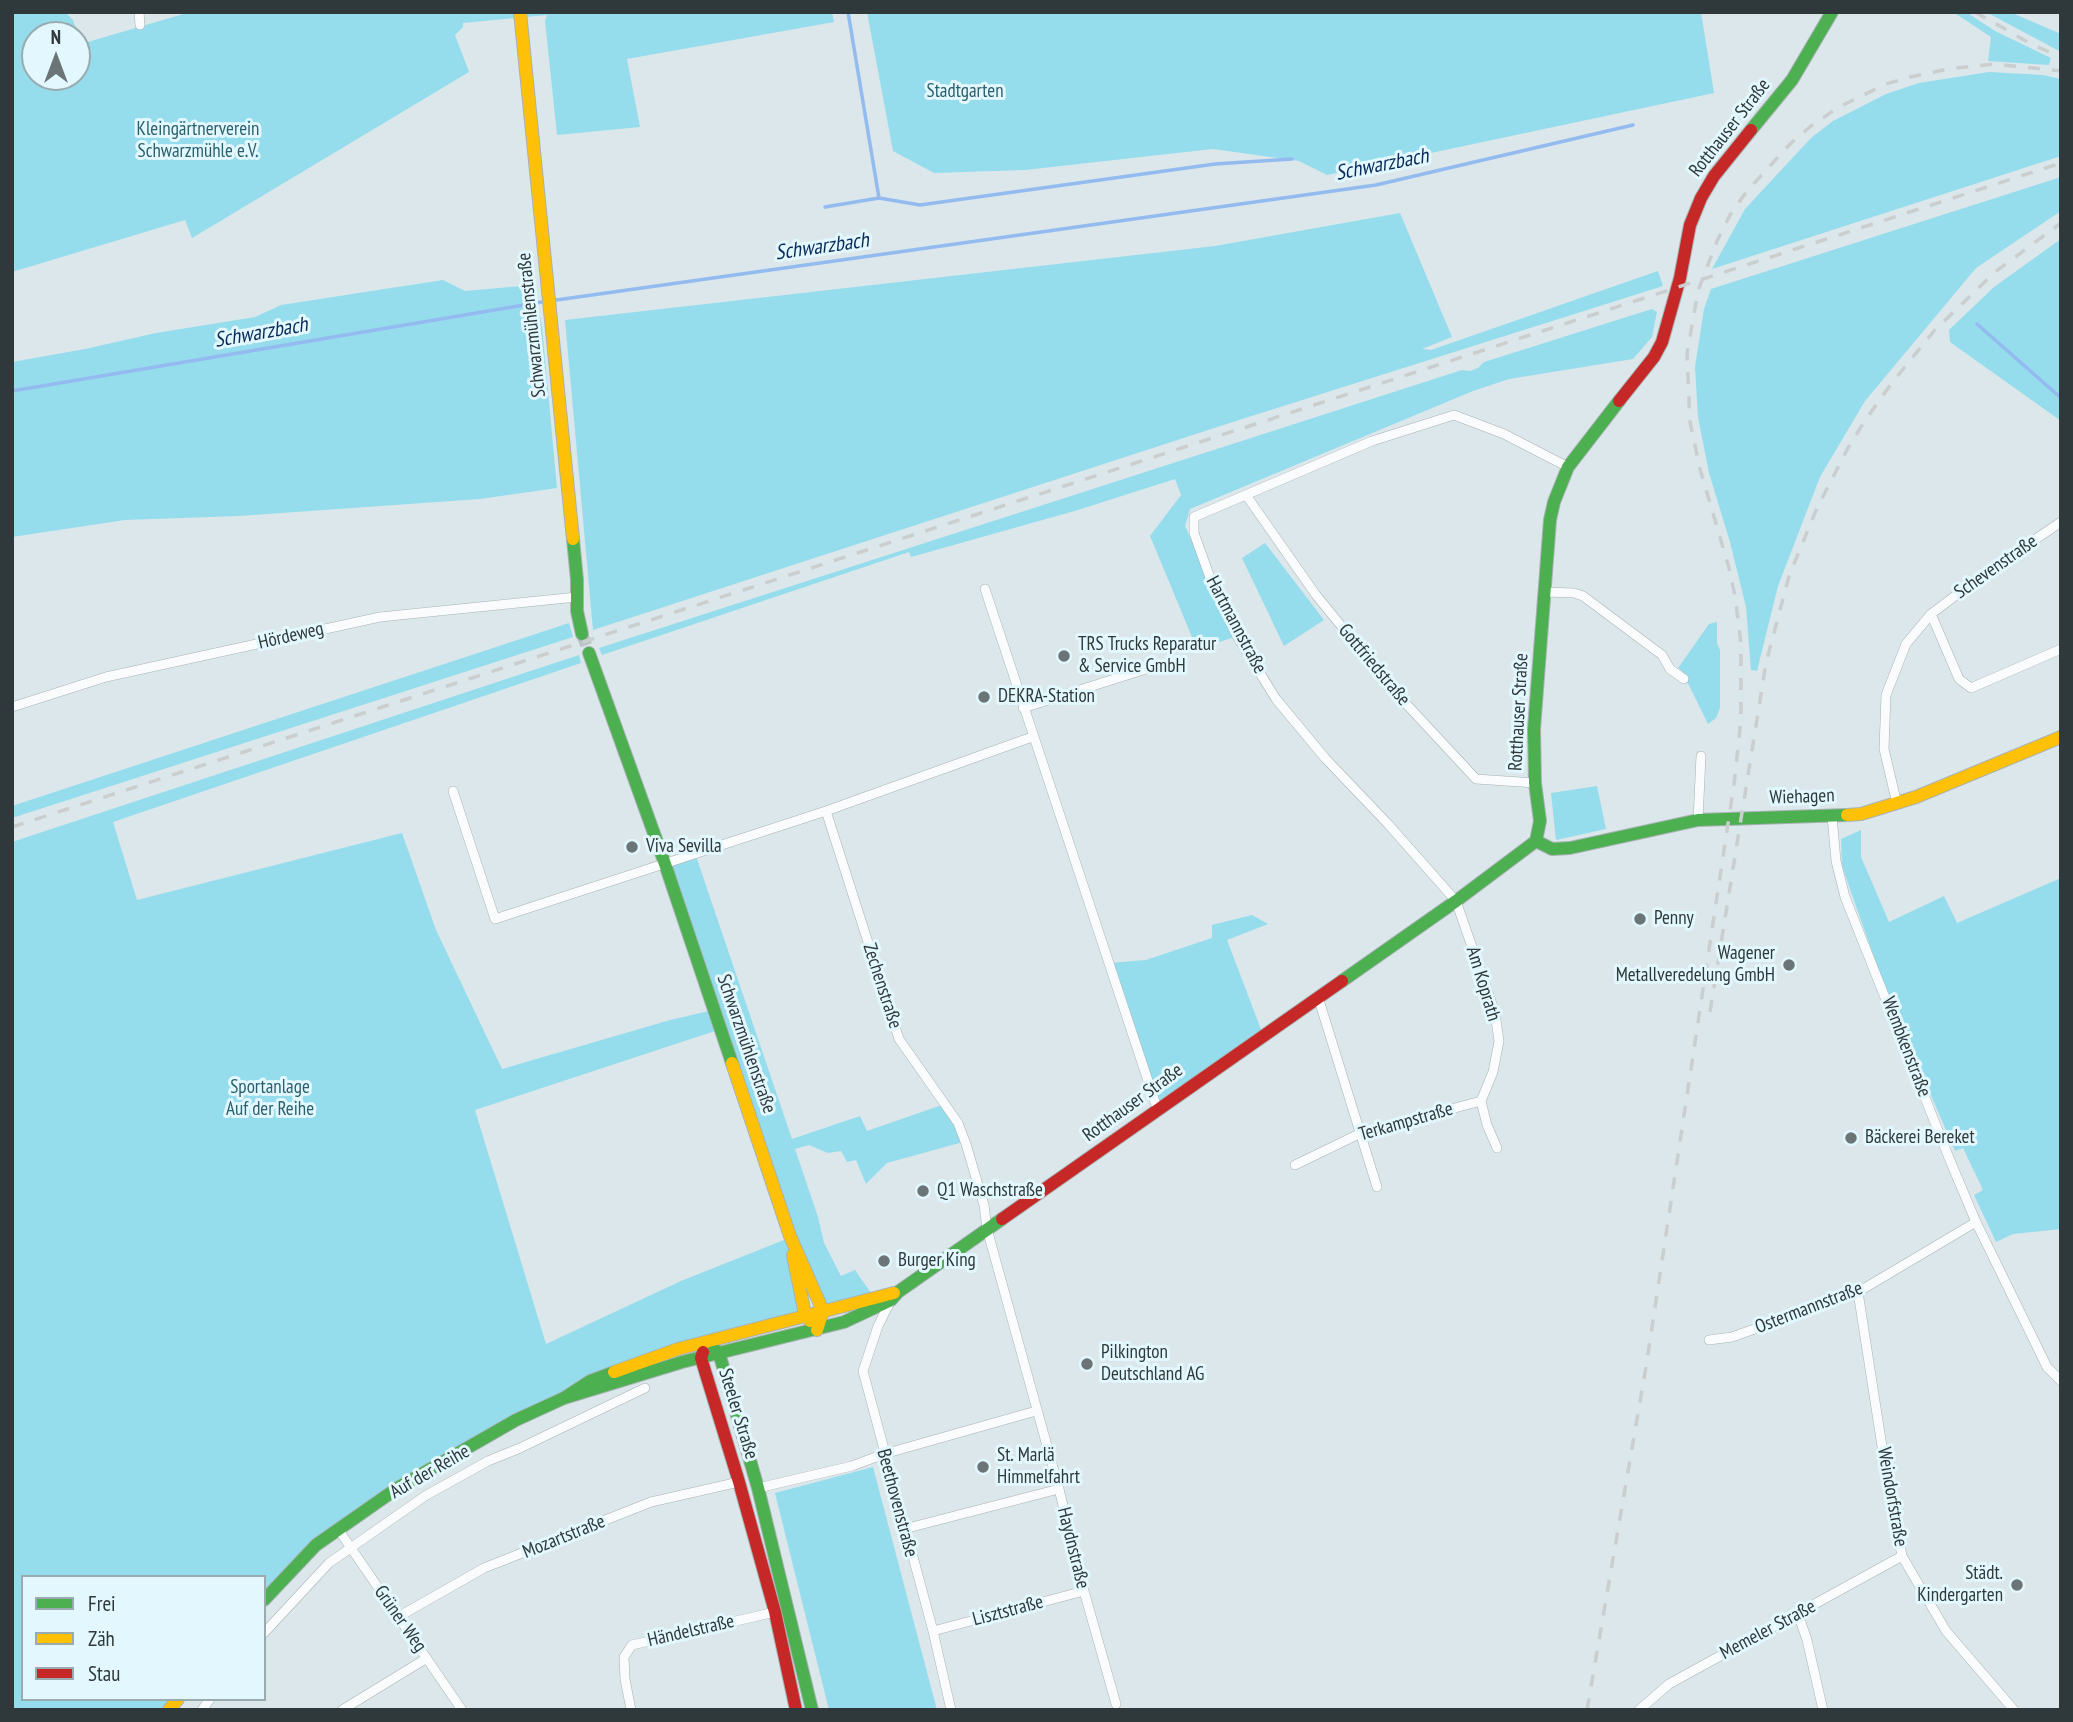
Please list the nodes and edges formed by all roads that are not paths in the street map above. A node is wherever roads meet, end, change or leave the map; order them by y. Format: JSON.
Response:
{"nodes":[{"id":1,"x":139,"y":12,"type":"edge"},
{"id":2,"x":520,"y":12,"type":"edge"},
{"id":3,"x":1832,"y":12,"type":"edge"},
{"id":4,"x":140,"y":25,"type":"dead end"},
{"id":5,"x":1568,"y":467,"type":"junction"},
{"id":6,"x":1246,"y":495,"type":"junction"},
{"id":7,"x":2061,"y":522,"type":"edge"},
{"id":8,"x":985,"y":589,"type":"dead end"},
{"id":9,"x":1545,"y":592,"type":"junction"},
{"id":10,"x":577,"y":597,"type":"junction"},
{"id":11,"x":1931,"y":614,"type":"junction"},
{"id":12,"x":582,"y":634,"type":"tunnel mouth"},
{"id":13,"x":2061,"y":649,"type":"edge"},
{"id":14,"x":589,"y":653,"type":"tunnel mouth"},
{"id":15,"x":1146,"y":669,"type":"dead end"},
{"id":16,"x":1684,"y":679,"type":"dead end"},
{"id":17,"x":12,"y":707,"type":"edge"},
{"id":18,"x":1023,"y":708,"type":"junction"},
{"id":19,"x":1032,"y":737,"type":"junction"},
{"id":20,"x":2061,"y":737,"type":"edge"},
{"id":21,"x":1701,"y":756,"type":"dead end"},
{"id":22,"x":1535,"y":783,"type":"junction"},
{"id":23,"x":453,"y":791,"type":"dead end"},
{"id":24,"x":1896,"y":804,"type":"junction"},
{"id":25,"x":826,"y":811,"type":"junction"},
{"id":26,"x":1832,"y":816,"type":"junction"},
{"id":27,"x":1698,"y":820,"type":"junction"},
{"id":28,"x":1536,"y":841,"type":"junction"},
{"id":29,"x":665,"y":864,"type":"junction"},
{"id":30,"x":1456,"y":901,"type":"junction"},
{"id":31,"x":1318,"y":997,"type":"junction"},
{"id":32,"x":1481,"y":1101,"type":"junction"},
{"id":33,"x":1157,"y":1108,"type":"junction"},
{"id":34,"x":1361,"y":1133,"type":"junction"},
{"id":35,"x":1497,"y":1148,"type":"dead end"},
{"id":36,"x":1295,"y":1165,"type":"dead end"},
{"id":37,"x":1377,"y":1186,"type":"dead end"},
{"id":38,"x":1976,"y":1222,"type":"junction"},
{"id":39,"x":987,"y":1229,"type":"junction"},
{"id":40,"x":790,"y":1236,"type":"junction"},
{"id":41,"x":1858,"y":1292,"type":"junction"},
{"id":42,"x":895,"y":1296,"type":"junction"},
{"id":43,"x":822,"y":1311,"type":"junction"},
{"id":44,"x":805,"y":1314,"type":"junction"},
{"id":45,"x":817,"y":1330,"type":"junction"},
{"id":46,"x":1709,"y":1340,"type":"dead end"},
{"id":47,"x":706,"y":1341,"type":"junction"},
{"id":48,"x":719,"y":1353,"type":"junction"},
{"id":49,"x":701,"y":1358,"type":"junction"},
{"id":50,"x":2061,"y":1381,"type":"edge"},
{"id":51,"x":645,"y":1388,"type":"dead end"},
{"id":52,"x":564,"y":1398,"type":"junction"},
{"id":53,"x":1036,"y":1410,"type":"junction"},
{"id":54,"x":884,"y":1454,"type":"junction"},
{"id":55,"x":739,"y":1482,"type":"junction"},
{"id":56,"x":758,"y":1488,"type":"junction"},
{"id":57,"x":1059,"y":1489,"type":"junction"},
{"id":58,"x":338,"y":1529,"type":"junction"},
{"id":59,"x":904,"y":1529,"type":"junction"},
{"id":60,"x":350,"y":1547,"type":"junction"},
{"id":61,"x":1902,"y":1556,"type":"junction"},
{"id":62,"x":1084,"y":1591,"type":"junction"},
{"id":63,"x":266,"y":1598,"type":"edge"},
{"id":64,"x":775,"y":1612,"type":"junction"},
{"id":65,"x":1798,"y":1614,"type":"junction"},
{"id":66,"x":398,"y":1617,"type":"junction"},
{"id":67,"x":266,"y":1631,"type":"edge"},
{"id":68,"x":933,"y":1631,"type":"junction"},
{"id":69,"x":427,"y":1658,"type":"junction"},
{"id":70,"x":1116,"y":1704,"type":"dead end"},
{"id":71,"x":342,"y":1710,"type":"edge"},
{"id":72,"x":462,"y":1710,"type":"edge"},
{"id":73,"x":632,"y":1710,"type":"edge"},
{"id":74,"x":796,"y":1710,"type":"edge"},
{"id":75,"x":812,"y":1710,"type":"edge"},
{"id":76,"x":951,"y":1710,"type":"edge"},
{"id":77,"x":1639,"y":1710,"type":"edge"},
{"id":78,"x":1823,"y":1710,"type":"edge"},
{"id":79,"x":2014,"y":1710,"type":"edge"}],
"edges":[{"from":1,"to":4,"type":"street"},
{"from":2,"to":10,"type":"main road","name":"Schwarzmühlenstraße"},
{"from":3,"to":5,"type":"main road","name":"Rotthauser Straße"},
{"from":5,"to":6,"type":"street","name":"Hartmannstraße"},
{"from":5,"to":9,"type":"main road","name":"Rotthauser Straße"},
{"from":6,"to":22,"type":"street","name":"Gottfriedstraße"},
{"from":6,"to":30,"type":"street","name":"Hartmannstraße"},
{"from":7,"to":11,"type":"street","name":"Schevenstraße"},
{"from":8,"to":18,"type":"street"},
{"from":9,"to":16,"type":"street"},
{"from":9,"to":22,"type":"main road","name":"Rotthauser Straße"},
{"from":10,"to":12,"type":"main road","name":"Schwarzmühlenstraße"},
{"from":10,"to":17,"type":"street","name":"Hördeweg"},
{"from":11,"to":13,"type":"street"},
{"from":11,"to":24,"type":"street","name":"Schevenstraße"},
{"from":14,"to":29,"type":"main road","name":"Schwarzmühlenstraße"},
{"from":15,"to":18,"type":"street"},
{"from":18,"to":19,"type":"street"},
{"from":19,"to":25,"type":"street"},
{"from":19,"to":33,"type":"street"},
{"from":20,"to":24,"type":"main road","name":"Wiehagen"},
{"from":21,"to":27,"type":"street"},
{"from":22,"to":28,"type":"main road","name":"Rotthauser Straße"},
{"from":23,"to":29,"type":"street"},
{"from":24,"to":26,"type":"main road","name":"Wiehagen"},
{"from":25,"to":29,"type":"street"},
{"from":25,"to":39,"type":"street","name":"Zechenstraße"},
{"from":26,"to":27,"type":"main road","name":"Wiehagen"},
{"from":26,"to":38,"type":"street","name":"Wembkenstraße"},
{"from":27,"to":28,"type":"main road","name":"Wiehagen"},
{"from":28,"to":30,"type":"main road","name":"Rotthauser Straße"},
{"from":29,"to":40,"type":"main road","name":"Schwarzmühlenstraße"},
{"from":30,"to":31,"type":"main road","name":"Rotthauser Straße"},
{"from":30,"to":32,"type":"street","name":"Am Koprath"},
{"from":31,"to":33,"type":"main road","name":"Rotthauser Straße"},
{"from":31,"to":34,"type":"street"},
{"from":32,"to":34,"type":"street","name":"Terkampstraße"},
{"from":32,"to":35,"type":"street"},
{"from":33,"to":39,"type":"main road","name":"Rotthauser Straße"},
{"from":34,"to":36,"type":"street","name":"Terkampstraße"},
{"from":34,"to":37,"type":"street"},
{"from":38,"to":41,"type":"street","name":"Ostermannstraße"},
{"from":38,"to":50,"type":"street","name":"Wembkenstraße"},
{"from":39,"to":42,"type":"main road","name":"Rotthauser Straße"},
{"from":39,"to":53,"type":"street","name":"Haydnstraße"},
{"from":40,"to":43,"type":"main road","name":"Schwarzmühlenstraße"},
{"from":40,"to":44,"type":"main road","name":"Schwarzmühlenstraße"},
{"from":41,"to":46,"type":"street","name":"Ostermannstraße"},
{"from":41,"to":61,"type":"street","name":"Weindorfstraße"},
{"from":42,"to":43,"type":"main road","name":"Rotthauser Straße"},
{"from":42,"to":45,"type":"main road","name":"Rotthauser Straße"},
{"from":42,"to":54,"type":"street","name":"Beethovenstraße"},
{"from":43,"to":44,"type":"main road","name":"Rotthauser Straße"},
{"from":43,"to":45,"type":"main road"},
{"from":44,"to":45,"type":"main road","name":"Schwarzmühlenstraße"},
{"from":44,"to":47,"type":"main road","name":"Auf der Reihe"},
{"from":45,"to":48,"type":"main road","name":"Auf der Reihe"},
{"from":47,"to":48,"type":"main road","name":"Steeler Straße"},
{"from":47,"to":49,"type":"main road","name":"Steeler Straße"},
{"from":47,"to":52,"type":"main road","name":"Auf der Reihe"},
{"from":48,"to":49,"type":"main road","name":"Auf der Reihe"},
{"from":48,"to":56,"type":"main road","name":"Steeler Straße"},
{"from":49,"to":52,"type":"main road","name":"Auf der Reihe"},
{"from":49,"to":55,"type":"main road","name":"Steeler Straße"},
{"from":51,"to":60,"type":"street","name":"Auf der Reihe"},
{"from":52,"to":58,"type":"main road","name":"Auf der Reihe"},
{"from":53,"to":54,"type":"street"},
{"from":53,"to":57,"type":"street","name":"Haydnstraße"},
{"from":54,"to":56,"type":"street"},
{"from":54,"to":59,"type":"street","name":"Beethovenstraße"},
{"from":55,"to":64,"type":"main road","name":"Steeler Straße"},
{"from":55,"to":66,"type":"street","name":"Mozartstraße"},
{"from":56,"to":75,"type":"main road","name":"Steeler Straße"},
{"from":57,"to":59,"type":"street"},
{"from":57,"to":62,"type":"street","name":"Haydnstraße"},
{"from":58,"to":60,"type":"street","name":"Grüner Weg"},
{"from":58,"to":63,"type":"main road","name":"Auf der Reihe"},
{"from":59,"to":68,"type":"street","name":"Beethovenstraße"},
{"from":60,"to":66,"type":"street","name":"Grüner Weg"},
{"from":60,"to":67,"type":"street","name":"Auf der Reihe"},
{"from":61,"to":65,"type":"street","name":"Memeler Straße"},
{"from":61,"to":79,"type":"street","name":"Weindorfstraße"},
{"from":62,"to":68,"type":"street","name":"Lisztstraße"},
{"from":62,"to":70,"type":"street","name":"Haydnstraße"},
{"from":64,"to":73,"type":"street","name":"Händelstraße"},
{"from":64,"to":74,"type":"main road","name":"Steeler Straße"},
{"from":65,"to":77,"type":"street","name":"Memeler Straße"},
{"from":65,"to":78,"type":"street"},
{"from":66,"to":69,"type":"street","name":"Grüner Weg"},
{"from":68,"to":76,"type":"street","name":"Beethovenstraße"},
{"from":69,"to":71,"type":"street"},
{"from":69,"to":72,"type":"street","name":"Grüner Weg"}]}
